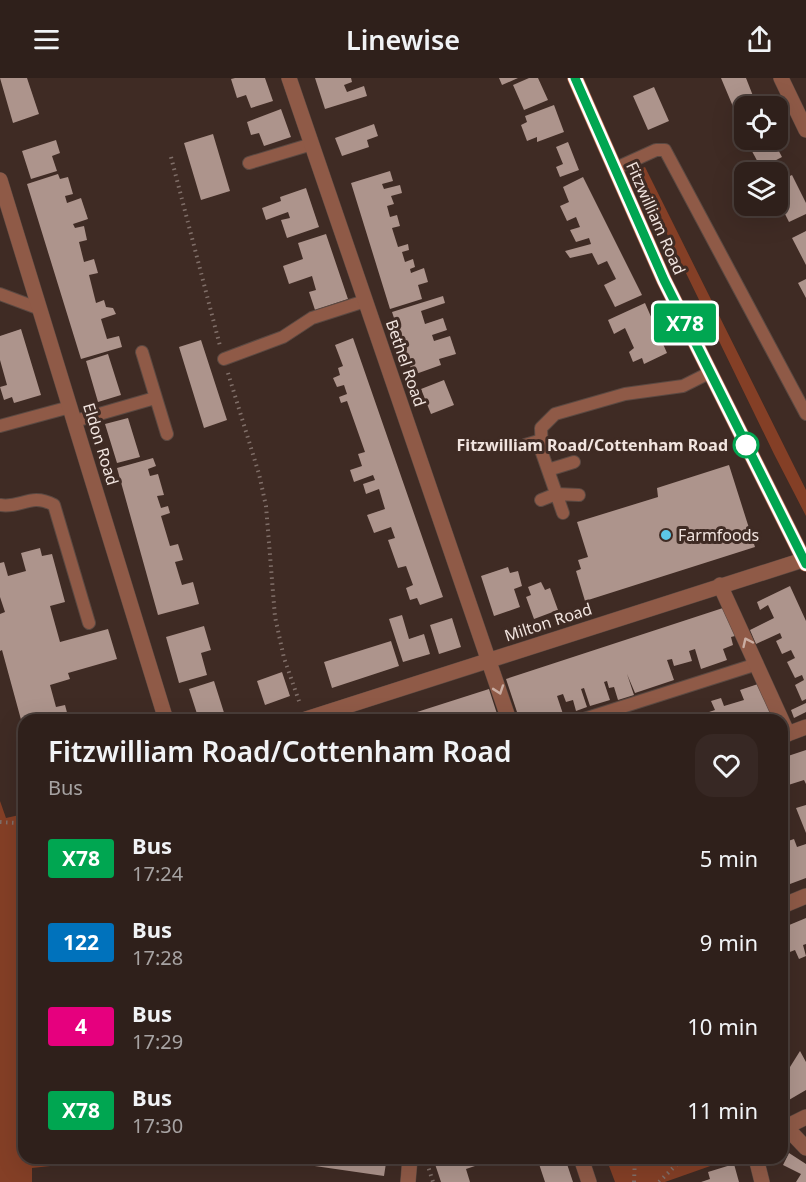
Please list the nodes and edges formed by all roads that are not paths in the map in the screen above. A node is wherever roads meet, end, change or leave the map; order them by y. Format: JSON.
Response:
{"nodes":[{"id":1,"x":289,"y":78,"type":"edge"},
{"id":2,"x":575,"y":78,"type":"edge"},
{"id":3,"x":781,"y":78,"type":"edge"},
{"id":4,"x":806,"y":130,"type":"edge"},
{"id":5,"x":312,"y":144,"type":"junction"},
{"id":6,"x":249,"y":163,"type":"dead end"},
{"id":7,"x":615,"y":169,"type":"junction"},
{"id":8,"x":0,"y":180,"type":"edge"},
{"id":9,"x":0,"y":294,"type":"edge"},
{"id":10,"x":365,"y":301,"type":"junction"},
{"id":11,"x":40,"y":309,"type":"junction"},
{"id":12,"x":142,"y":352,"type":"dead end"},
{"id":13,"x":224,"y":359,"type":"road end"},
{"id":14,"x":709,"y":373,"type":"junction"},
{"id":15,"x":155,"y":398,"type":"junction"},
{"id":16,"x":73,"y":414,"type":"junction"},
{"id":17,"x":806,"y":414,"type":"edge"},
{"id":18,"x":0,"y":426,"type":"edge"},
{"id":19,"x":167,"y":434,"type":"dead end"},
{"id":20,"x":542,"y":440,"type":"junction"},
{"id":21,"x":525,"y":444,"type":"dead end"},
{"id":22,"x":574,"y":462,"type":"dead end"},
{"id":23,"x":548,"y":470,"type":"junction"},
{"id":24,"x":556,"y":494,"type":"junction"},
{"id":25,"x":579,"y":495,"type":"dead end"},
{"id":26,"x":541,"y":500,"type":"dead end"},
{"id":27,"x":0,"y":505,"type":"edge"},
{"id":28,"x":563,"y":513,"type":"dead end"},
{"id":29,"x":805,"y":561,"type":"edge"},
{"id":30,"x":720,"y":585,"type":"junction"},
{"id":31,"x":89,"y":623,"type":"dead end"},
{"id":32,"x":488,"y":660,"type":"junction"},
{"id":33,"x":757,"y":664,"type":"junction"},
{"id":34,"x":164,"y":714,"type":"edge"},
{"id":35,"x":322,"y":714,"type":"edge"},
{"id":36,"x":507,"y":714,"type":"edge"},
{"id":37,"x":600,"y":714,"type":"edge"},
{"id":38,"x":777,"y":714,"type":"edge"},
{"id":39,"x":806,"y":727,"type":"edge"},
{"id":40,"x":788,"y":734,"type":"edge"},
{"id":41,"x":806,"y":896,"type":"edge"},
{"id":42,"x":788,"y":904,"type":"edge"},
{"id":43,"x":806,"y":1117,"type":"edge"},
{"id":44,"x":788,"y":1126,"type":"edge"},
{"id":45,"x":788,"y":1132,"type":"edge"},
{"id":46,"x":806,"y":1148,"type":"edge"},
{"id":47,"x":410,"y":1164,"type":"edge"},
{"id":48,"x":583,"y":1164,"type":"edge"},
{"id":49,"x":758,"y":1164,"type":"edge"},
{"id":50,"x":408,"y":1182,"type":"edge"},
{"id":51,"x":589,"y":1182,"type":"edge"},
{"id":52,"x":762,"y":1182,"type":"edge"}],
"edges":[{"from":1,"to":5,"type":"street","name":"Bethel Road"},
{"from":2,"to":7,"type":"main road","name":"Fitzwilliam Road"},
{"from":3,"to":4,"type":"street"},
{"from":5,"to":6,"type":"lane"},
{"from":5,"to":10,"type":"street","name":"Bethel Road"},
{"from":7,"to":14,"type":"main road","name":"Fitzwilliam Road"},
{"from":7,"to":17,"type":"lane"},
{"from":8,"to":11,"type":"street","name":"Eldon Road"},
{"from":9,"to":11,"type":"lane"},
{"from":10,"to":13,"type":"lane"},
{"from":10,"to":32,"type":"street","name":"Bethel Road"},
{"from":11,"to":16,"type":"street","name":"Eldon Road"},
{"from":12,"to":15,"type":"lane"},
{"from":14,"to":20,"type":"lane"},
{"from":14,"to":29,"type":"main road","name":"Fitzwilliam Road"},
{"from":15,"to":16,"type":"lane"},
{"from":15,"to":19,"type":"lane"},
{"from":16,"to":18,"type":"lane"},
{"from":16,"to":34,"type":"street","name":"Eldon Road"},
{"from":20,"to":21,"type":"lane"},
{"from":20,"to":23,"type":"lane"},
{"from":22,"to":23,"type":"lane"},
{"from":23,"to":24,"type":"lane"},
{"from":24,"to":25,"type":"lane"},
{"from":24,"to":26,"type":"lane"},
{"from":24,"to":28,"type":"lane"},
{"from":27,"to":31,"type":"lane"},
{"from":29,"to":30,"type":"street","name":"Milton Road"},
{"from":30,"to":32,"type":"street","name":"Milton Road"},
{"from":33,"to":30,"type":"street","one_way":true},
{"from":32,"to":35,"type":"street","name":"Milton Road"},
{"from":32,"to":36,"type":"street","name":"Bethel Road","one_way":true},
{"from":33,"to":37,"type":"lane"},
{"from":33,"to":38,"type":"street"},
{"from":39,"to":40,"type":"street"},
{"from":41,"to":42,"type":"street"},
{"from":43,"to":44,"type":"street"},
{"from":45,"to":46,"type":"street"},
{"from":47,"to":50,"type":"street"},
{"from":48,"to":51,"type":"street"},
{"from":49,"to":52,"type":"street"}]}
